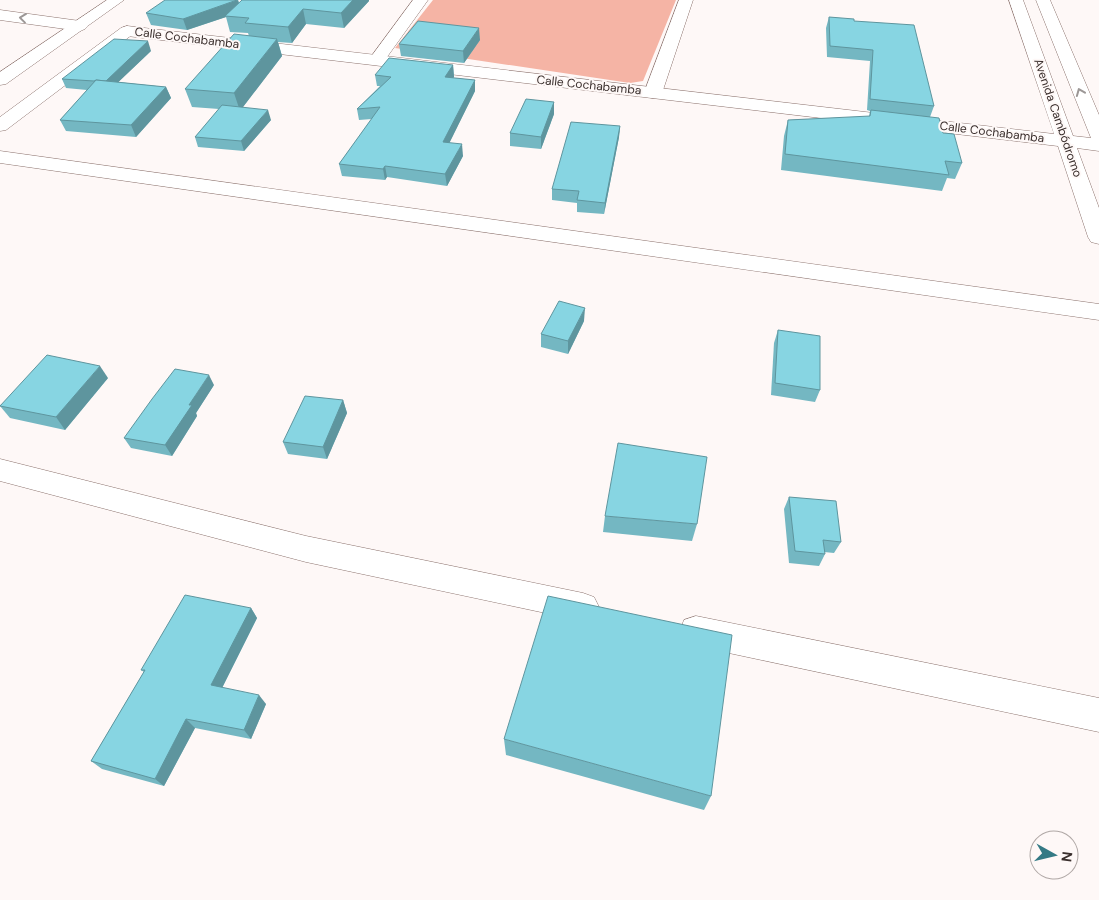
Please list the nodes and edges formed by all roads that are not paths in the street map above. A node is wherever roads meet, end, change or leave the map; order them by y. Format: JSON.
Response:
{"nodes":[{"id":1,"x":117,"y":0,"type":"edge"},
{"id":2,"x":421,"y":0,"type":"edge"},
{"id":3,"x":686,"y":0,"type":"edge"},
{"id":4,"x":1016,"y":0,"type":"edge"},
{"id":5,"x":1043,"y":0,"type":"edge"},
{"id":6,"x":0,"y":15,"type":"edge"},
{"id":7,"x":80,"y":26,"type":"junction"},
{"id":8,"x":128,"y":31,"type":"junction"},
{"id":9,"x":19,"y":33,"type":"dead end"},
{"id":10,"x":376,"y":61,"type":"junction"},
{"id":11,"x":0,"y":80,"type":"edge"},
{"id":12,"x":653,"y":93,"type":"junction"},
{"id":13,"x":0,"y":126,"type":"edge"},
{"id":14,"x":1099,"y":137,"type":"edge"},
{"id":15,"x":1067,"y":141,"type":"junction"},
{"id":16,"x":1099,"y":145,"type":"edge"},
{"id":17,"x":0,"y":156,"type":"edge"},
{"id":18,"x":1099,"y":237,"type":"edge"},
{"id":19,"x":1099,"y":312,"type":"edge"},
{"id":20,"x":0,"y":470,"type":"edge"},
{"id":21,"x":615,"y":614,"type":"edge"},
{"id":22,"x":673,"y":626,"type":"edge"},
{"id":23,"x":1099,"y":715,"type":"edge"}],
"edges":[{"from":1,"to":7,"type":"street"},
{"from":2,"to":10,"type":"street"},
{"from":3,"to":12,"type":"street"},
{"from":4,"to":15,"type":"street","name":"Avenida Cambódromo"},
{"from":14,"to":5,"type":"street","name":"Avenida Cambódromo","one_way":true},
{"from":7,"to":6,"type":"street","name":"Calle Cochabamba","one_way":true},
{"from":7,"to":8,"type":"street","name":"Calle Cochabamba"},
{"from":7,"to":9,"type":"street","name":"Calle Cochabamba"},
{"from":7,"to":11,"type":"street"},
{"from":8,"to":10,"type":"street","name":"Calle Cochabamba"},
{"from":8,"to":13,"type":"street"},
{"from":10,"to":12,"type":"street","name":"Calle Cochabamba"},
{"from":12,"to":15,"type":"street","name":"Calle Cochabamba"},
{"from":15,"to":16,"type":"street","name":"Calle Cochabamba"},
{"from":15,"to":18,"type":"street","name":"Avenida Cambódromo"},
{"from":17,"to":19,"type":"street"},
{"from":20,"to":21,"type":"street"},
{"from":22,"to":23,"type":"street"}]}
